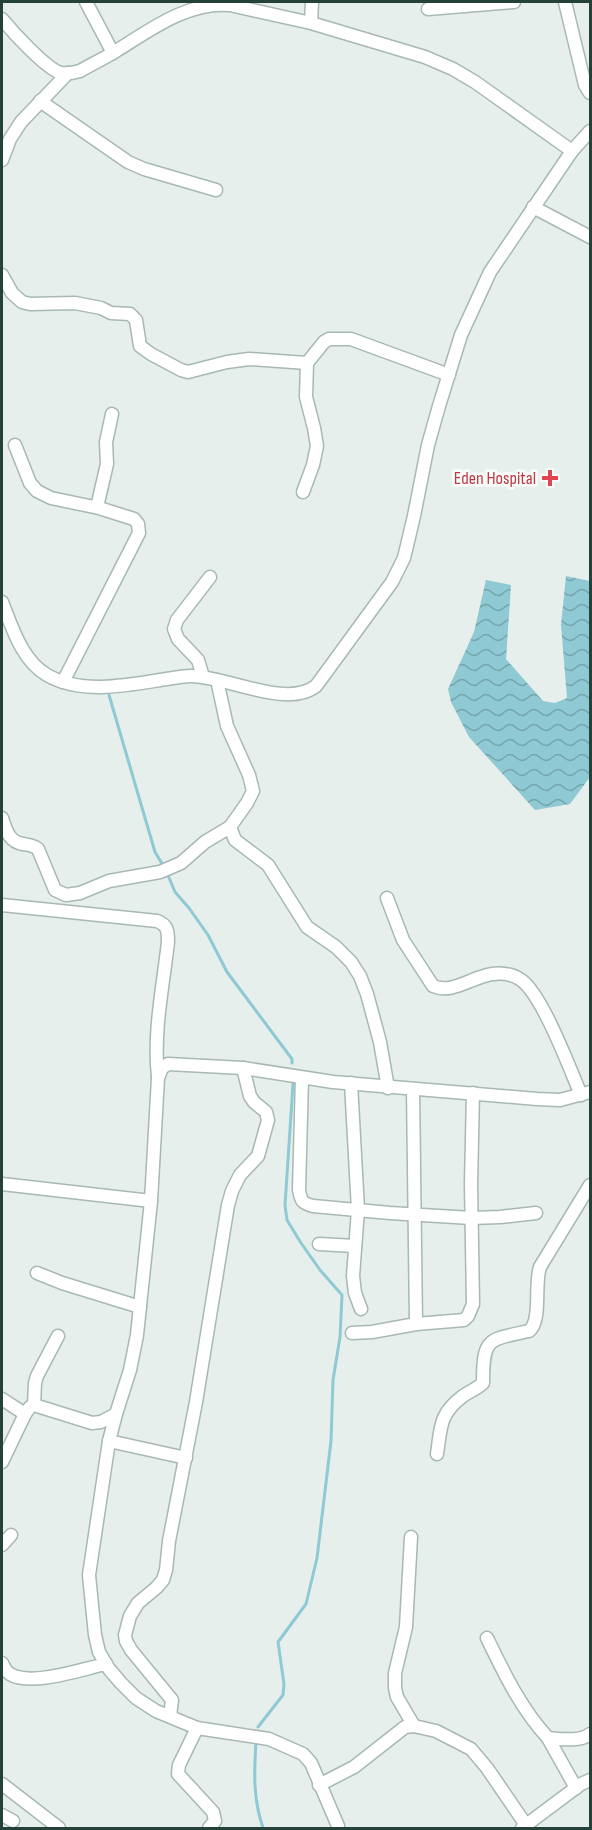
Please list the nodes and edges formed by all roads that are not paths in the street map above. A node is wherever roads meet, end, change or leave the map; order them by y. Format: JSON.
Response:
{"nodes":[{"id":1,"x":86,"y":2,"type":"edge"},
{"id":2,"x":312,"y":2,"type":"edge"},
{"id":3,"x":514,"y":2,"type":"edge"},
{"id":4,"x":565,"y":2,"type":"edge"},
{"id":5,"x":428,"y":9,"type":"dead end"},
{"id":6,"x":2,"y":18,"type":"edge"},
{"id":7,"x":311,"y":23,"type":"junction"},
{"id":8,"x":113,"y":53,"type":"junction"},
{"id":9,"x":68,"y":73,"type":"junction"},
{"id":10,"x":591,"y":93,"type":"edge"},
{"id":11,"x":40,"y":101,"type":"junction"},
{"id":12,"x":591,"y":131,"type":"edge"},
{"id":13,"x":572,"y":151,"type":"junction"},
{"id":14,"x":2,"y":160,"type":"edge"},
{"id":15,"x":216,"y":190,"type":"dead end"},
{"id":16,"x":533,"y":207,"type":"junction"},
{"id":17,"x":591,"y":237,"type":"edge"},
{"id":18,"x":2,"y":275,"type":"edge"},
{"id":19,"x":307,"y":363,"type":"junction"},
{"id":20,"x":450,"y":375,"type":"junction"},
{"id":21,"x":112,"y":414,"type":"dead end"},
{"id":22,"x":15,"y":445,"type":"dead end"},
{"id":23,"x":303,"y":492,"type":"dead end"},
{"id":24,"x":97,"y":507,"type":"junction"},
{"id":25,"x":210,"y":577,"type":"dead end"},
{"id":26,"x":2,"y":602,"type":"edge"},
{"id":27,"x":203,"y":677,"type":"junction"},
{"id":28,"x":217,"y":680,"type":"junction"},
{"id":29,"x":63,"y":682,"type":"junction"},
{"id":30,"x":2,"y":818,"type":"edge"},
{"id":31,"x":230,"y":827,"type":"junction"},
{"id":32,"x":387,"y":898,"type":"dead end"},
{"id":33,"x":2,"y":904,"type":"edge"},
{"id":34,"x":243,"y":1068,"type":"junction"},
{"id":35,"x":158,"y":1078,"type":"junction"},
{"id":36,"x":302,"y":1078,"type":"junction"},
{"id":37,"x":351,"y":1083,"type":"junction"},
{"id":38,"x":388,"y":1088,"type":"junction"},
{"id":39,"x":413,"y":1089,"type":"junction"},
{"id":40,"x":473,"y":1093,"type":"junction"},
{"id":41,"x":586,"y":1093,"type":"edge"},
{"id":42,"x":2,"y":1184,"type":"edge"},
{"id":43,"x":591,"y":1185,"type":"edge"},
{"id":44,"x":151,"y":1202,"type":"junction"},
{"id":45,"x":358,"y":1210,"type":"junction"},
{"id":46,"x":536,"y":1213,"type":"dead end"},
{"id":47,"x":413,"y":1214,"type":"junction"},
{"id":48,"x":471,"y":1218,"type":"junction"},
{"id":49,"x":319,"y":1244,"type":"dead end"},
{"id":50,"x":355,"y":1246,"type":"junction"},
{"id":51,"x":37,"y":1273,"type":"dead end"},
{"id":52,"x":140,"y":1307,"type":"junction"},
{"id":53,"x":361,"y":1310,"type":"dead end"},
{"id":54,"x":416,"y":1324,"type":"junction"},
{"id":55,"x":352,"y":1333,"type":"dead end"},
{"id":56,"x":58,"y":1336,"type":"dead end"},
{"id":57,"x":2,"y":1400,"type":"edge"},
{"id":58,"x":34,"y":1405,"type":"junction"},
{"id":59,"x":25,"y":1414,"type":"junction"},
{"id":60,"x":116,"y":1414,"type":"junction"},
{"id":61,"x":6,"y":1441,"type":"edge"},
{"id":62,"x":109,"y":1441,"type":"junction"},
{"id":63,"x":437,"y":1454,"type":"dead end"},
{"id":64,"x":186,"y":1458,"type":"junction"},
{"id":65,"x":2,"y":1462,"type":"edge"},
{"id":66,"x":11,"y":1535,"type":"dead end"},
{"id":67,"x":411,"y":1537,"type":"dead end"},
{"id":68,"x":2,"y":1545,"type":"edge"},
{"id":69,"x":487,"y":1638,"type":"dead end"},
{"id":70,"x":2,"y":1663,"type":"edge"},
{"id":71,"x":106,"y":1664,"type":"junction"},
{"id":72,"x":170,"y":1716,"type":"junction"},
{"id":73,"x":414,"y":1726,"type":"junction"},
{"id":74,"x":197,"y":1728,"type":"junction"},
{"id":75,"x":591,"y":1734,"type":"edge"},
{"id":76,"x":548,"y":1738,"type":"junction"},
{"id":77,"x":591,"y":1780,"type":"edge"},
{"id":78,"x":2,"y":1784,"type":"edge"},
{"id":79,"x":319,"y":1785,"type":"junction"},
{"id":80,"x":576,"y":1788,"type":"junction"},
{"id":81,"x":338,"y":1826,"type":"dead end"},
{"id":82,"x":524,"y":1827,"type":"edge"},
{"id":83,"x":59,"y":1828,"type":"edge"},
{"id":84,"x":208,"y":1828,"type":"edge"}],
"edges":[{"from":1,"to":8,"type":"street"},
{"from":2,"to":7,"type":"street"},
{"from":3,"to":5,"type":"street"},
{"from":4,"to":10,"type":"street"},
{"from":6,"to":9,"type":"street"},
{"from":7,"to":8,"type":"street"},
{"from":7,"to":13,"type":"street"},
{"from":8,"to":9,"type":"street"},
{"from":9,"to":11,"type":"street"},
{"from":11,"to":14,"type":"street"},
{"from":11,"to":15,"type":"street"},
{"from":12,"to":13,"type":"street"},
{"from":13,"to":16,"type":"street"},
{"from":16,"to":17,"type":"street"},
{"from":16,"to":20,"type":"street"},
{"from":18,"to":19,"type":"street"},
{"from":19,"to":20,"type":"street"},
{"from":19,"to":23,"type":"street"},
{"from":20,"to":28,"type":"street"},
{"from":21,"to":24,"type":"street"},
{"from":22,"to":24,"type":"street"},
{"from":24,"to":29,"type":"street"},
{"from":25,"to":27,"type":"street"},
{"from":26,"to":29,"type":"street"},
{"from":27,"to":28,"type":"street"},
{"from":27,"to":29,"type":"street"},
{"from":28,"to":31,"type":"street"},
{"from":30,"to":31,"type":"street"},
{"from":31,"to":38,"type":"street"},
{"from":32,"to":41,"type":"street"},
{"from":33,"to":35,"type":"street"},
{"from":34,"to":35,"type":"street"},
{"from":34,"to":36,"type":"street"},
{"from":34,"to":64,"type":"street"},
{"from":35,"to":44,"type":"street"},
{"from":36,"to":37,"type":"street"},
{"from":36,"to":45,"type":"street"},
{"from":37,"to":38,"type":"street"},
{"from":37,"to":45,"type":"street"},
{"from":38,"to":39,"type":"street"},
{"from":39,"to":40,"type":"street"},
{"from":39,"to":47,"type":"street"},
{"from":40,"to":41,"type":"street"},
{"from":40,"to":48,"type":"street"},
{"from":42,"to":44,"type":"street"},
{"from":43,"to":63,"type":"street"},
{"from":44,"to":52,"type":"street"},
{"from":45,"to":47,"type":"street"},
{"from":45,"to":50,"type":"street"},
{"from":46,"to":48,"type":"street"},
{"from":47,"to":48,"type":"street"},
{"from":47,"to":54,"type":"street"},
{"from":48,"to":54,"type":"street"},
{"from":49,"to":50,"type":"street"},
{"from":50,"to":53,"type":"street"},
{"from":51,"to":52,"type":"street"},
{"from":52,"to":60,"type":"street"},
{"from":54,"to":55,"type":"street"},
{"from":56,"to":58,"type":"street"},
{"from":57,"to":59,"type":"street"},
{"from":58,"to":59,"type":"street"},
{"from":58,"to":60,"type":"street"},
{"from":59,"to":61,"type":"street"},
{"from":60,"to":62,"type":"street"},
{"from":61,"to":65,"type":"street"},
{"from":62,"to":64,"type":"street"},
{"from":62,"to":71,"type":"street"},
{"from":64,"to":72,"type":"street"},
{"from":66,"to":68,"type":"street"},
{"from":67,"to":73,"type":"street"},
{"from":69,"to":76,"type":"street"},
{"from":70,"to":71,"type":"street"},
{"from":71,"to":72,"type":"street"},
{"from":72,"to":74,"type":"street"},
{"from":73,"to":79,"type":"street"},
{"from":73,"to":82,"type":"street"},
{"from":74,"to":79,"type":"street"},
{"from":74,"to":84,"type":"street"},
{"from":75,"to":76,"type":"street"},
{"from":76,"to":80,"type":"street"},
{"from":77,"to":80,"type":"street"},
{"from":78,"to":83,"type":"street"},
{"from":79,"to":81,"type":"street"},
{"from":80,"to":82,"type":"street"}]}
